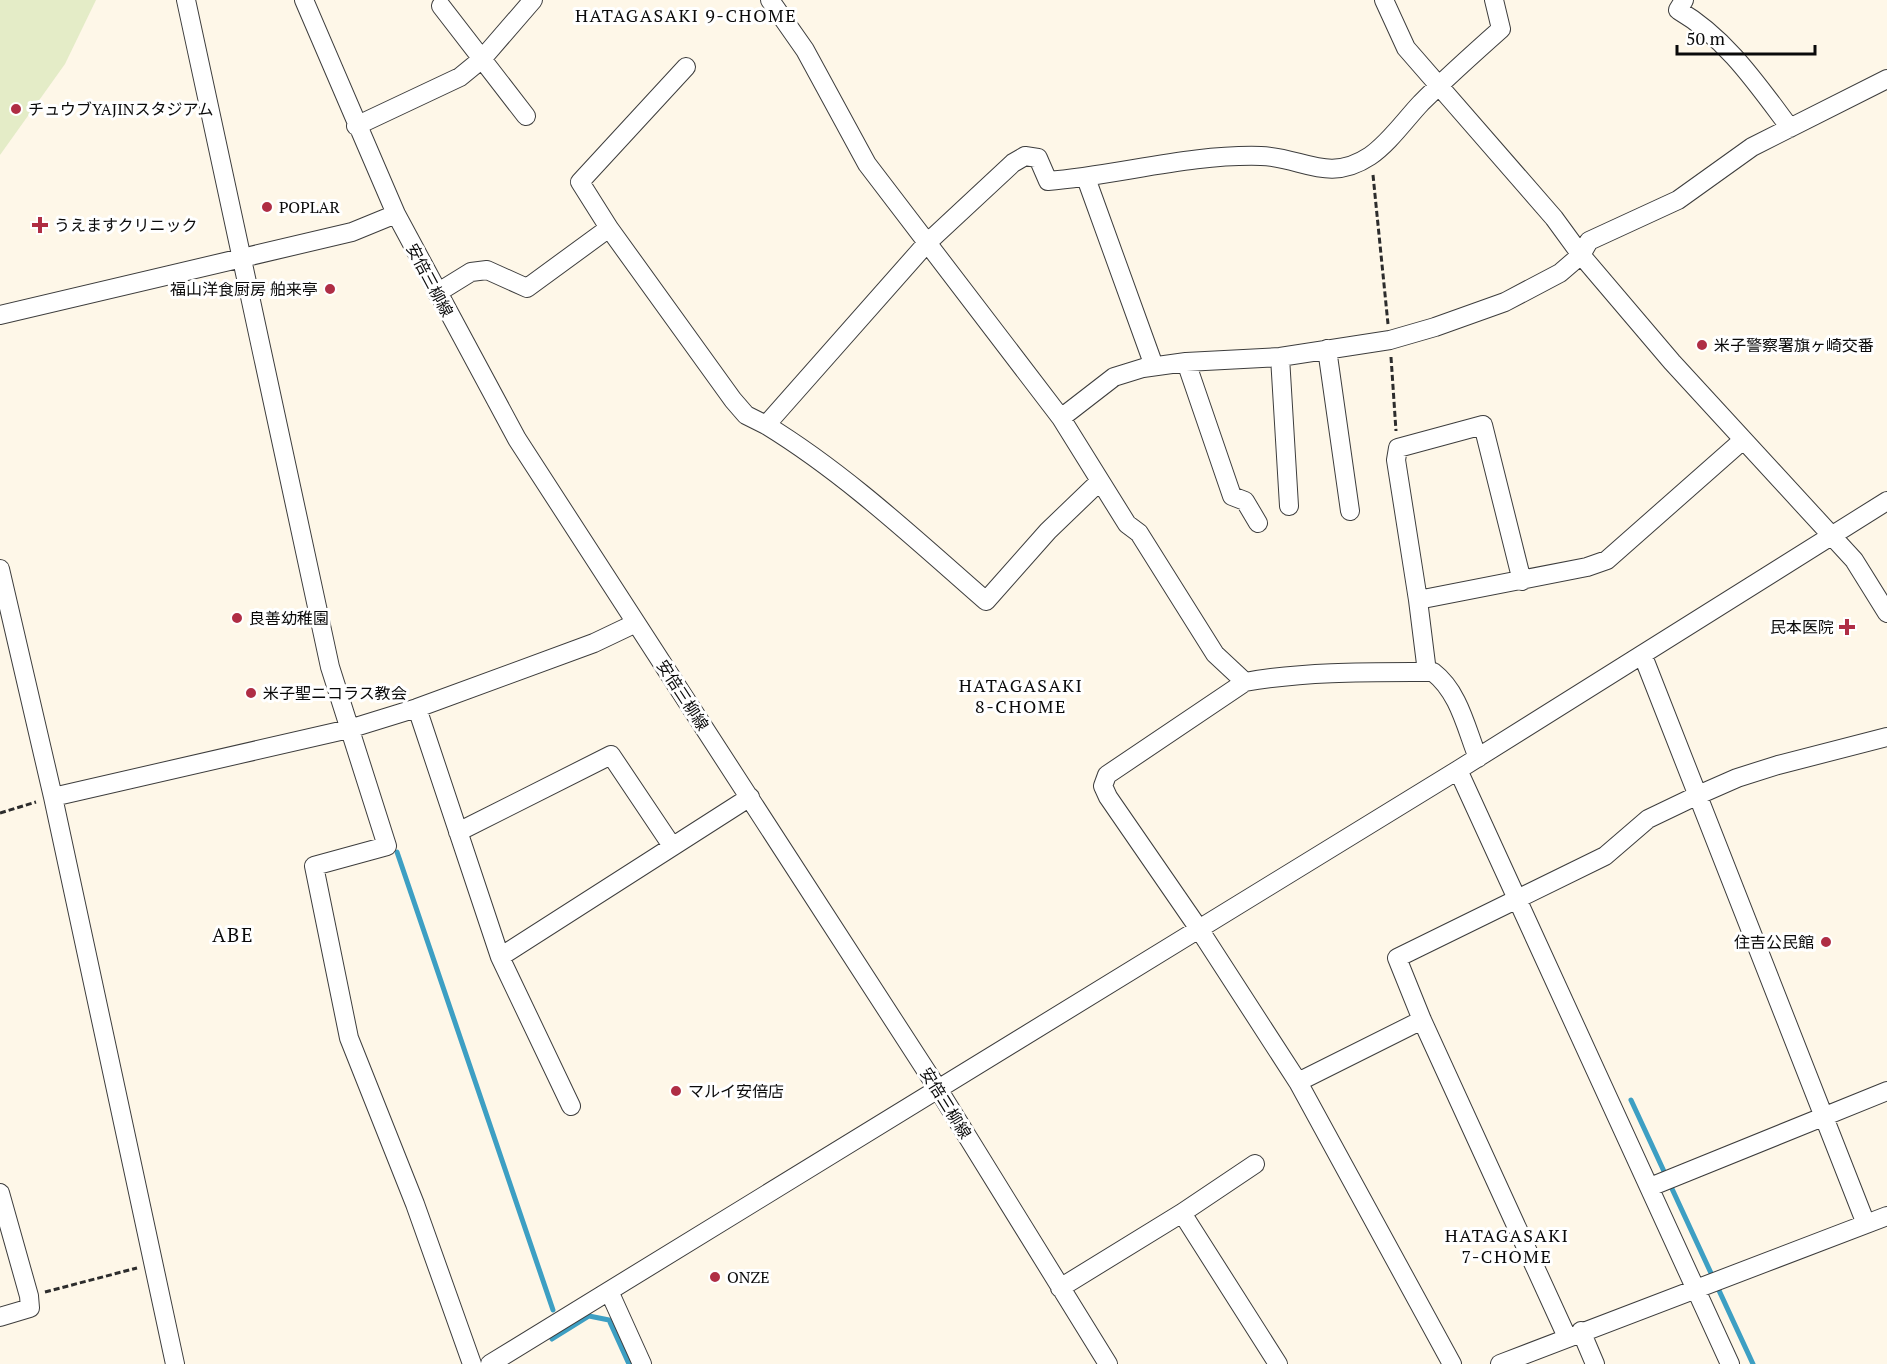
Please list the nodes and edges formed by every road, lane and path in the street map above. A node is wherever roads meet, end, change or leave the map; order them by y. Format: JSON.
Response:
{"nodes":[{"id":1,"x":186,"y":0,"type":"edge"},
{"id":2,"x":304,"y":0,"type":"edge"},
{"id":3,"x":533,"y":0,"type":"edge"},
{"id":4,"x":770,"y":0,"type":"edge"},
{"id":5,"x":1384,"y":0,"type":"edge"},
{"id":6,"x":1494,"y":0,"type":"edge"},
{"id":7,"x":1684,"y":0,"type":"edge"},
{"id":8,"x":441,"y":6,"type":"dead end"},
{"id":9,"x":482,"y":59,"type":"junction"},
{"id":10,"x":686,"y":67,"type":"dead end"},
{"id":11,"x":1887,"y":79,"type":"edge"},
{"id":12,"x":1438,"y":86,"type":"junction"},
{"id":13,"x":526,"y":116,"type":"dead end"},
{"id":14,"x":356,"y":126,"type":"junction"},
{"id":15,"x":1791,"y":128,"type":"junction"},
{"id":16,"x":1371,"y":155,"type":"junction"},
{"id":17,"x":1086,"y":178,"type":"junction"},
{"id":18,"x":396,"y":214,"type":"junction"},
{"id":19,"x":609,"y":228,"type":"junction"},
{"id":20,"x":926,"y":244,"type":"junction"},
{"id":21,"x":1581,"y":255,"type":"junction"},
{"id":22,"x":244,"y":259,"type":"junction"},
{"id":23,"x":437,"y":293,"type":"junction"},
{"id":24,"x":0,"y":315,"type":"edge"},
{"id":25,"x":1390,"y":340,"type":"junction"},
{"id":26,"x":1327,"y":349,"type":"junction"},
{"id":27,"x":1280,"y":357,"type":"junction"},
{"id":28,"x":1186,"y":362,"type":"junction"},
{"id":29,"x":1154,"y":366,"type":"junction"},
{"id":30,"x":1061,"y":418,"type":"junction"},
{"id":31,"x":766,"y":425,"type":"junction"},
{"id":32,"x":1743,"y":440,"type":"junction"},
{"id":33,"x":1398,"y":448,"type":"junction"},
{"id":34,"x":1100,"y":482,"type":"junction"},
{"id":35,"x":1887,"y":501,"type":"edge"},
{"id":36,"x":1289,"y":506,"type":"dead end"},
{"id":37,"x":1350,"y":512,"type":"dead end"},
{"id":38,"x":1258,"y":523,"type":"dead end"},
{"id":39,"x":1832,"y":536,"type":"junction"},
{"id":40,"x":0,"y":569,"type":"edge"},
{"id":41,"x":1522,"y":581,"type":"junction"},
{"id":42,"x":1418,"y":600,"type":"junction"},
{"id":43,"x":1887,"y":613,"type":"edge"},
{"id":44,"x":636,"y":623,"type":"junction"},
{"id":45,"x":1643,"y":656,"type":"junction"},
{"id":46,"x":1427,"y":672,"type":"junction"},
{"id":47,"x":1245,"y":682,"type":"junction"},
{"id":48,"x":417,"y":708,"type":"junction"},
{"id":49,"x":349,"y":729,"type":"junction"},
{"id":50,"x":1887,"y":737,"type":"edge"},
{"id":51,"x":1478,"y":758,"type":"junction"},
{"id":52,"x":1458,"y":770,"type":"junction"},
{"id":53,"x":1696,"y":796,"type":"junction"},
{"id":54,"x":53,"y":797,"type":"junction"},
{"id":55,"x":750,"y":797,"type":"junction"},
{"id":56,"x":0,"y":813,"type":"edge"},
{"id":57,"x":458,"y":832,"type":"junction"},
{"id":58,"x":672,"y":846,"type":"junction"},
{"id":59,"x":1518,"y":899,"type":"junction"},
{"id":60,"x":1199,"y":928,"type":"junction"},
{"id":61,"x":500,"y":957,"type":"junction"},
{"id":62,"x":1422,"y":1020,"type":"junction"},
{"id":63,"x":1298,"y":1082,"type":"junction"},
{"id":64,"x":938,"y":1089,"type":"junction"},
{"id":65,"x":1887,"y":1090,"type":"edge"},
{"id":66,"x":571,"y":1106,"type":"dead end"},
{"id":67,"x":1825,"y":1116,"type":"junction"},
{"id":68,"x":1255,"y":1164,"type":"dead end"},
{"id":69,"x":1650,"y":1188,"type":"junction"},
{"id":70,"x":0,"y":1193,"type":"edge"},
{"id":71,"x":1182,"y":1213,"type":"junction"},
{"id":72,"x":1887,"y":1216,"type":"edge"},
{"id":73,"x":1866,"y":1224,"type":"junction"},
{"id":74,"x":153,"y":1264,"type":"junction"},
{"id":75,"x":1696,"y":1287,"type":"junction"},
{"id":76,"x":1060,"y":1288,"type":"junction"},
{"id":77,"x":609,"y":1291,"type":"junction"},
{"id":78,"x":29,"y":1296,"type":"junction"},
{"id":79,"x":0,"y":1317,"type":"edge"},
{"id":80,"x":1574,"y":1334,"type":"junction"},
{"id":81,"x":175,"y":1364,"type":"edge"},
{"id":82,"x":472,"y":1364,"type":"edge"},
{"id":83,"x":490,"y":1364,"type":"edge"},
{"id":84,"x":642,"y":1364,"type":"edge"},
{"id":85,"x":1108,"y":1364,"type":"edge"},
{"id":86,"x":1278,"y":1364,"type":"edge"},
{"id":87,"x":1452,"y":1364,"type":"edge"},
{"id":88,"x":1500,"y":1364,"type":"edge"},
{"id":89,"x":1595,"y":1364,"type":"edge"},
{"id":90,"x":1730,"y":1364,"type":"edge"}],
"edges":[{"from":1,"to":22,"type":"street"},
{"from":2,"to":14,"type":"street","name":"安倍三柳線"},
{"from":3,"to":9,"type":"street"},
{"from":4,"to":20,"type":"street"},
{"from":5,"to":12,"type":"street"},
{"from":6,"to":12,"type":"street"},
{"from":7,"to":15,"type":"street"},
{"from":8,"to":9,"type":"street"},
{"from":9,"to":13,"type":"street"},
{"from":9,"to":14,"type":"street"},
{"from":10,"to":19,"type":"street"},
{"from":11,"to":15,"type":"street"},
{"from":12,"to":16,"type":"street"},
{"from":12,"to":21,"type":"street"},
{"from":14,"to":18,"type":"street","name":"安倍三柳線"},
{"from":15,"to":21,"type":"street"},
{"from":16,"to":17,"type":"street"},
{"from":16,"to":25,"type":"path"},
{"from":17,"to":20,"type":"street"},
{"from":17,"to":29,"type":"street"},
{"from":18,"to":22,"type":"street"},
{"from":18,"to":23,"type":"street","name":"安倍三柳線"},
{"from":19,"to":23,"type":"street"},
{"from":19,"to":31,"type":"street"},
{"from":20,"to":30,"type":"street"},
{"from":20,"to":31,"type":"street"},
{"from":21,"to":25,"type":"street"},
{"from":21,"to":32,"type":"street"},
{"from":22,"to":24,"type":"street"},
{"from":22,"to":49,"type":"street"},
{"from":23,"to":44,"type":"street","name":"安倍三柳線"},
{"from":25,"to":26,"type":"street"},
{"from":25,"to":33,"type":"path"},
{"from":26,"to":27,"type":"street"},
{"from":26,"to":37,"type":"street"},
{"from":27,"to":28,"type":"street"},
{"from":27,"to":36,"type":"street"},
{"from":28,"to":29,"type":"street"},
{"from":28,"to":38,"type":"street"},
{"from":29,"to":30,"type":"street"},
{"from":30,"to":34,"type":"street"},
{"from":31,"to":34,"type":"street"},
{"from":32,"to":39,"type":"street"},
{"from":32,"to":41,"type":"street"},
{"from":33,"to":41,"type":"street"},
{"from":33,"to":42,"type":"street"},
{"from":34,"to":47,"type":"street"},
{"from":35,"to":39,"type":"street"},
{"from":39,"to":43,"type":"street"},
{"from":39,"to":45,"type":"street"},
{"from":40,"to":54,"type":"street"},
{"from":41,"to":42,"type":"street"},
{"from":42,"to":46,"type":"street"},
{"from":44,"to":48,"type":"street"},
{"from":44,"to":55,"type":"street","name":"安倍三柳線"},
{"from":45,"to":51,"type":"street"},
{"from":45,"to":53,"type":"street"},
{"from":46,"to":47,"type":"street"},
{"from":46,"to":51,"type":"street"},
{"from":47,"to":60,"type":"street"},
{"from":48,"to":49,"type":"street"},
{"from":48,"to":57,"type":"street"},
{"from":49,"to":54,"type":"street"},
{"from":49,"to":82,"type":"street"},
{"from":50,"to":53,"type":"street"},
{"from":51,"to":52,"type":"street"},
{"from":52,"to":59,"type":"street"},
{"from":52,"to":60,"type":"street"},
{"from":53,"to":59,"type":"street"},
{"from":53,"to":67,"type":"street"},
{"from":54,"to":56,"type":"path"},
{"from":54,"to":74,"type":"street"},
{"from":55,"to":58,"type":"street"},
{"from":55,"to":64,"type":"street","name":"安倍三柳線"},
{"from":57,"to":58,"type":"street"},
{"from":57,"to":61,"type":"street"},
{"from":58,"to":61,"type":"street"},
{"from":59,"to":62,"type":"street"},
{"from":59,"to":69,"type":"street"},
{"from":60,"to":63,"type":"street"},
{"from":60,"to":64,"type":"street"},
{"from":61,"to":66,"type":"street"},
{"from":62,"to":63,"type":"street"},
{"from":62,"to":80,"type":"street"},
{"from":63,"to":87,"type":"street"},
{"from":64,"to":76,"type":"street","name":"安倍三柳線"},
{"from":64,"to":77,"type":"street"},
{"from":65,"to":67,"type":"street"},
{"from":67,"to":69,"type":"street"},
{"from":67,"to":73,"type":"street"},
{"from":68,"to":71,"type":"street"},
{"from":69,"to":75,"type":"street"},
{"from":70,"to":78,"type":"street"},
{"from":71,"to":76,"type":"street"},
{"from":71,"to":86,"type":"street"},
{"from":72,"to":73,"type":"street"},
{"from":73,"to":75,"type":"street"},
{"from":74,"to":78,"type":"path"},
{"from":74,"to":81,"type":"street"},
{"from":75,"to":80,"type":"street"},
{"from":75,"to":90,"type":"street"},
{"from":76,"to":85,"type":"street","name":"安倍三柳線"},
{"from":77,"to":83,"type":"street"},
{"from":77,"to":84,"type":"street"},
{"from":78,"to":79,"type":"street"},
{"from":80,"to":88,"type":"street"},
{"from":80,"to":89,"type":"street"}]}
